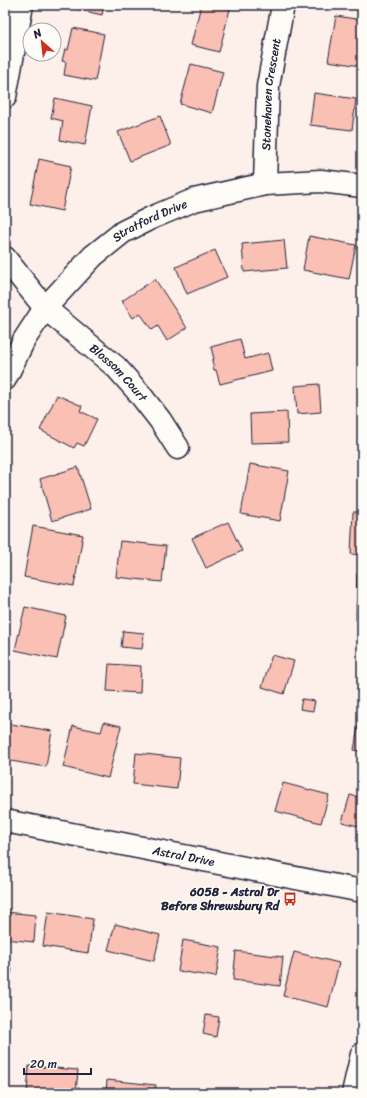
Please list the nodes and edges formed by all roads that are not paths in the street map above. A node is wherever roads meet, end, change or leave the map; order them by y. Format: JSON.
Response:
{"nodes":[{"id":1,"x":22,"y":5,"type":"edge"},
{"id":2,"x":283,"y":5,"type":"edge"},
{"id":3,"x":5,"y":97,"type":"edge"},
{"id":4,"x":265,"y":184,"type":"junction"},
{"id":5,"x":362,"y":186,"type":"edge"},
{"id":6,"x":5,"y":258,"type":"edge"},
{"id":7,"x":45,"y":308,"type":"junction"},
{"id":8,"x":5,"y":378,"type":"edge"},
{"id":9,"x":178,"y":448,"type":"dead end"},
{"id":10,"x":5,"y":821,"type":"edge"},
{"id":11,"x":362,"y":891,"type":"edge"},
{"id":12,"x":362,"y":1054,"type":"edge"},
{"id":13,"x":353,"y":1093,"type":"edge"}],
"edges":[{"from":1,"to":3,"type":"street"},
{"from":2,"to":4,"type":"street","name":"Stonehaven Crescent"},
{"from":4,"to":5,"type":"street","name":"Stratford Drive"},
{"from":4,"to":7,"type":"street","name":"Stratford Drive"},
{"from":6,"to":7,"type":"street"},
{"from":7,"to":8,"type":"street","name":"Stratford Drive"},
{"from":7,"to":9,"type":"street","name":"Blossom Court"},
{"from":10,"to":11,"type":"street","name":"Astral Drive"},
{"from":12,"to":13,"type":"street"}]}
